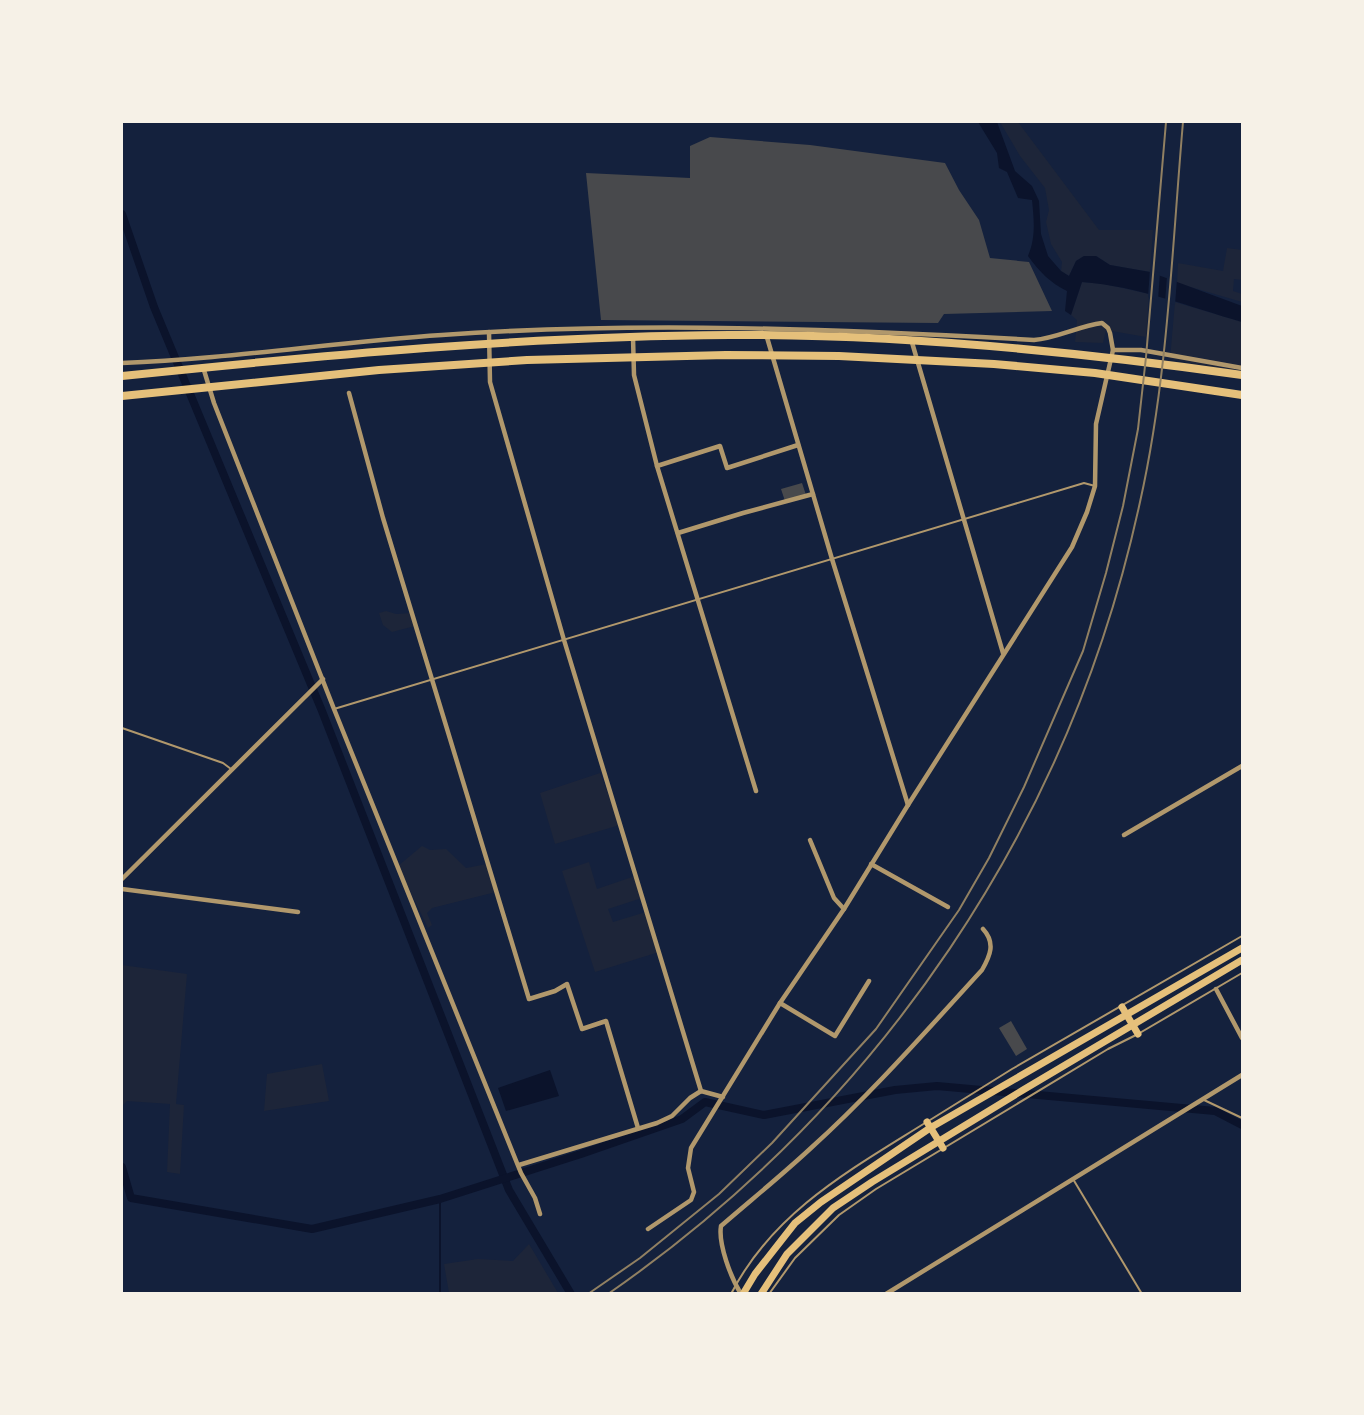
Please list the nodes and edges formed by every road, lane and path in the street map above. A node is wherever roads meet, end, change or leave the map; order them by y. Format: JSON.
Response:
{"nodes":[{"id":1,"x":633,"y":328,"type":"junction"},
{"id":2,"x":765,"y":328,"type":"junction"},
{"id":3,"x":489,"y":332,"type":"junction"},
{"id":4,"x":909,"y":333,"type":"junction"},
{"id":5,"x":1113,"y":351,"type":"junction"},
{"id":6,"x":200,"y":358,"type":"junction"},
{"id":7,"x":122,"y":363,"type":"edge"},
{"id":8,"x":1242,"y":368,"type":"edge"},
{"id":9,"x":1242,"y":375,"type":"edge"},
{"id":10,"x":122,"y":376,"type":"edge"},
{"id":11,"x":349,"y":393,"type":"dead end"},
{"id":12,"x":1242,"y":395,"type":"edge"},
{"id":13,"x":122,"y":396,"type":"edge"},
{"id":14,"x":798,"y":445,"type":"junction"},
{"id":15,"x":657,"y":466,"type":"junction"},
{"id":16,"x":1095,"y":486,"type":"junction"},
{"id":17,"x":813,"y":494,"type":"junction"},
{"id":18,"x":964,"y":519,"type":"junction"},
{"id":19,"x":678,"y":534,"type":"junction"},
{"id":20,"x":832,"y":559,"type":"junction"},
{"id":21,"x":698,"y":599,"type":"junction"},
{"id":22,"x":564,"y":640,"type":"junction"},
{"id":23,"x":1004,"y":653,"type":"junction"},
{"id":24,"x":323,"y":679,"type":"junction"},
{"id":25,"x":433,"y":680,"type":"junction"},
{"id":26,"x":334,"y":710,"type":"junction"},
{"id":27,"x":122,"y":728,"type":"edge"},
{"id":28,"x":1242,"y":766,"type":"edge"},
{"id":29,"x":231,"y":770,"type":"junction"},
{"id":30,"x":756,"y":791,"type":"dead end"},
{"id":31,"x":908,"y":805,"type":"junction"},
{"id":32,"x":1124,"y":835,"type":"dead end"},
{"id":33,"x":810,"y":840,"type":"dead end"},
{"id":34,"x":871,"y":864,"type":"junction"},
{"id":35,"x":122,"y":879,"type":"edge"},
{"id":36,"x":122,"y":889,"type":"edge"},
{"id":37,"x":948,"y":907,"type":"dead end"},
{"id":38,"x":844,"y":909,"type":"junction"},
{"id":39,"x":298,"y":912,"type":"dead end"},
{"id":40,"x":983,"y":929,"type":"dead end"},
{"id":41,"x":1242,"y":936,"type":"edge"},
{"id":42,"x":1242,"y":948,"type":"edge"},
{"id":43,"x":1242,"y":960,"type":"edge"},
{"id":44,"x":1242,"y":973,"type":"edge"},
{"id":45,"x":870,"y":981,"type":"dead end"},
{"id":46,"x":1216,"y":989,"type":"junction"},
{"id":47,"x":780,"y":1003,"type":"junction"},
{"id":48,"x":1122,"y":1007,"type":"junction"},
{"id":49,"x":1127,"y":1016,"type":"junction"},
{"id":50,"x":1132,"y":1025,"type":"junction"},
{"id":51,"x":1138,"y":1034,"type":"junction"},
{"id":52,"x":1242,"y":1038,"type":"edge"},
{"id":53,"x":1242,"y":1075,"type":"edge"},
{"id":54,"x":700,"y":1091,"type":"junction"},
{"id":55,"x":723,"y":1096,"type":"junction"},
{"id":56,"x":1204,"y":1100,"type":"junction"},
{"id":57,"x":1242,"y":1118,"type":"edge"},
{"id":58,"x":928,"y":1125,"type":"junction"},
{"id":59,"x":638,"y":1128,"type":"junction"},
{"id":60,"x":940,"y":1145,"type":"junction"},
{"id":61,"x":519,"y":1164,"type":"junction"},
{"id":62,"x":1073,"y":1179,"type":"junction"},
{"id":63,"x":540,"y":1214,"type":"dead end"},
{"id":64,"x":648,"y":1229,"type":"dead end"},
{"id":65,"x":735,"y":1285,"type":"junction"},
{"id":66,"x":731,"y":1293,"type":"edge"},
{"id":67,"x":742,"y":1293,"type":"edge"},
{"id":68,"x":761,"y":1293,"type":"edge"},
{"id":69,"x":769,"y":1293,"type":"edge"},
{"id":70,"x":886,"y":1293,"type":"edge"},
{"id":71,"x":1142,"y":1293,"type":"edge"}],
"edges":[{"from":1,"to":2,"type":"street"},
{"from":1,"to":3,"type":"street"},
{"from":1,"to":15,"type":"street"},
{"from":2,"to":4,"type":"street"},
{"from":2,"to":14,"type":"street"},
{"from":3,"to":6,"type":"street"},
{"from":3,"to":22,"type":"street"},
{"from":4,"to":5,"type":"street"},
{"from":4,"to":18,"type":"street"},
{"from":5,"to":8,"type":"street"},
{"from":5,"to":16,"type":"street"},
{"from":6,"to":7,"type":"street"},
{"from":6,"to":24,"type":"street"},
{"from":9,"to":10,"type":"highway"},
{"from":11,"to":25,"type":"street"},
{"from":12,"to":13,"type":"highway"},
{"from":14,"to":15,"type":"street"},
{"from":14,"to":17,"type":"street"},
{"from":15,"to":19,"type":"street"},
{"from":16,"to":18,"type":"lane"},
{"from":16,"to":23,"type":"street"},
{"from":17,"to":19,"type":"street"},
{"from":17,"to":20,"type":"street"},
{"from":18,"to":20,"type":"lane"},
{"from":18,"to":23,"type":"street"},
{"from":19,"to":21,"type":"street"},
{"from":20,"to":21,"type":"lane"},
{"from":20,"to":31,"type":"street"},
{"from":21,"to":22,"type":"lane"},
{"from":21,"to":30,"type":"street"},
{"from":22,"to":25,"type":"lane"},
{"from":22,"to":54,"type":"street"},
{"from":23,"to":31,"type":"street"},
{"from":24,"to":26,"type":"street"},
{"from":24,"to":29,"type":"street"},
{"from":25,"to":26,"type":"lane"},
{"from":25,"to":59,"type":"street"},
{"from":26,"to":61,"type":"street"},
{"from":27,"to":29,"type":"lane"},
{"from":28,"to":32,"type":"street"},
{"from":29,"to":35,"type":"street"},
{"from":31,"to":34,"type":"street"},
{"from":33,"to":38,"type":"street"},
{"from":34,"to":37,"type":"street"},
{"from":34,"to":38,"type":"street"},
{"from":36,"to":39,"type":"street"},
{"from":38,"to":47,"type":"street"},
{"from":40,"to":65,"type":"street"},
{"from":41,"to":48,"type":"lane"},
{"from":42,"to":49,"type":"main road"},
{"from":43,"to":50,"type":"main road"},
{"from":44,"to":46,"type":"lane"},
{"from":45,"to":47,"type":"street"},
{"from":46,"to":51,"type":"lane"},
{"from":46,"to":52,"type":"street"},
{"from":47,"to":55,"type":"street"},
{"from":48,"to":49,"type":"main road"},
{"from":48,"to":58,"type":"lane"},
{"from":49,"to":50,"type":"main road"},
{"from":49,"to":58,"type":"main road"},
{"from":50,"to":51,"type":"main road"},
{"from":50,"to":60,"type":"main road"},
{"from":51,"to":60,"type":"lane"},
{"from":53,"to":56,"type":"street"},
{"from":54,"to":55,"type":"street"},
{"from":54,"to":59,"type":"street"},
{"from":55,"to":64,"type":"street"},
{"from":56,"to":57,"type":"lane"},
{"from":56,"to":62,"type":"street"},
{"from":58,"to":60,"type":"main road"},
{"from":58,"to":65,"type":"lane"},
{"from":58,"to":67,"type":"main road"},
{"from":59,"to":61,"type":"street"},
{"from":60,"to":68,"type":"main road"},
{"from":60,"to":69,"type":"lane"},
{"from":61,"to":63,"type":"street"},
{"from":62,"to":70,"type":"street"},
{"from":62,"to":71,"type":"lane"},
{"from":65,"to":66,"type":"lane"},
{"from":65,"to":67,"type":"street"}]}
